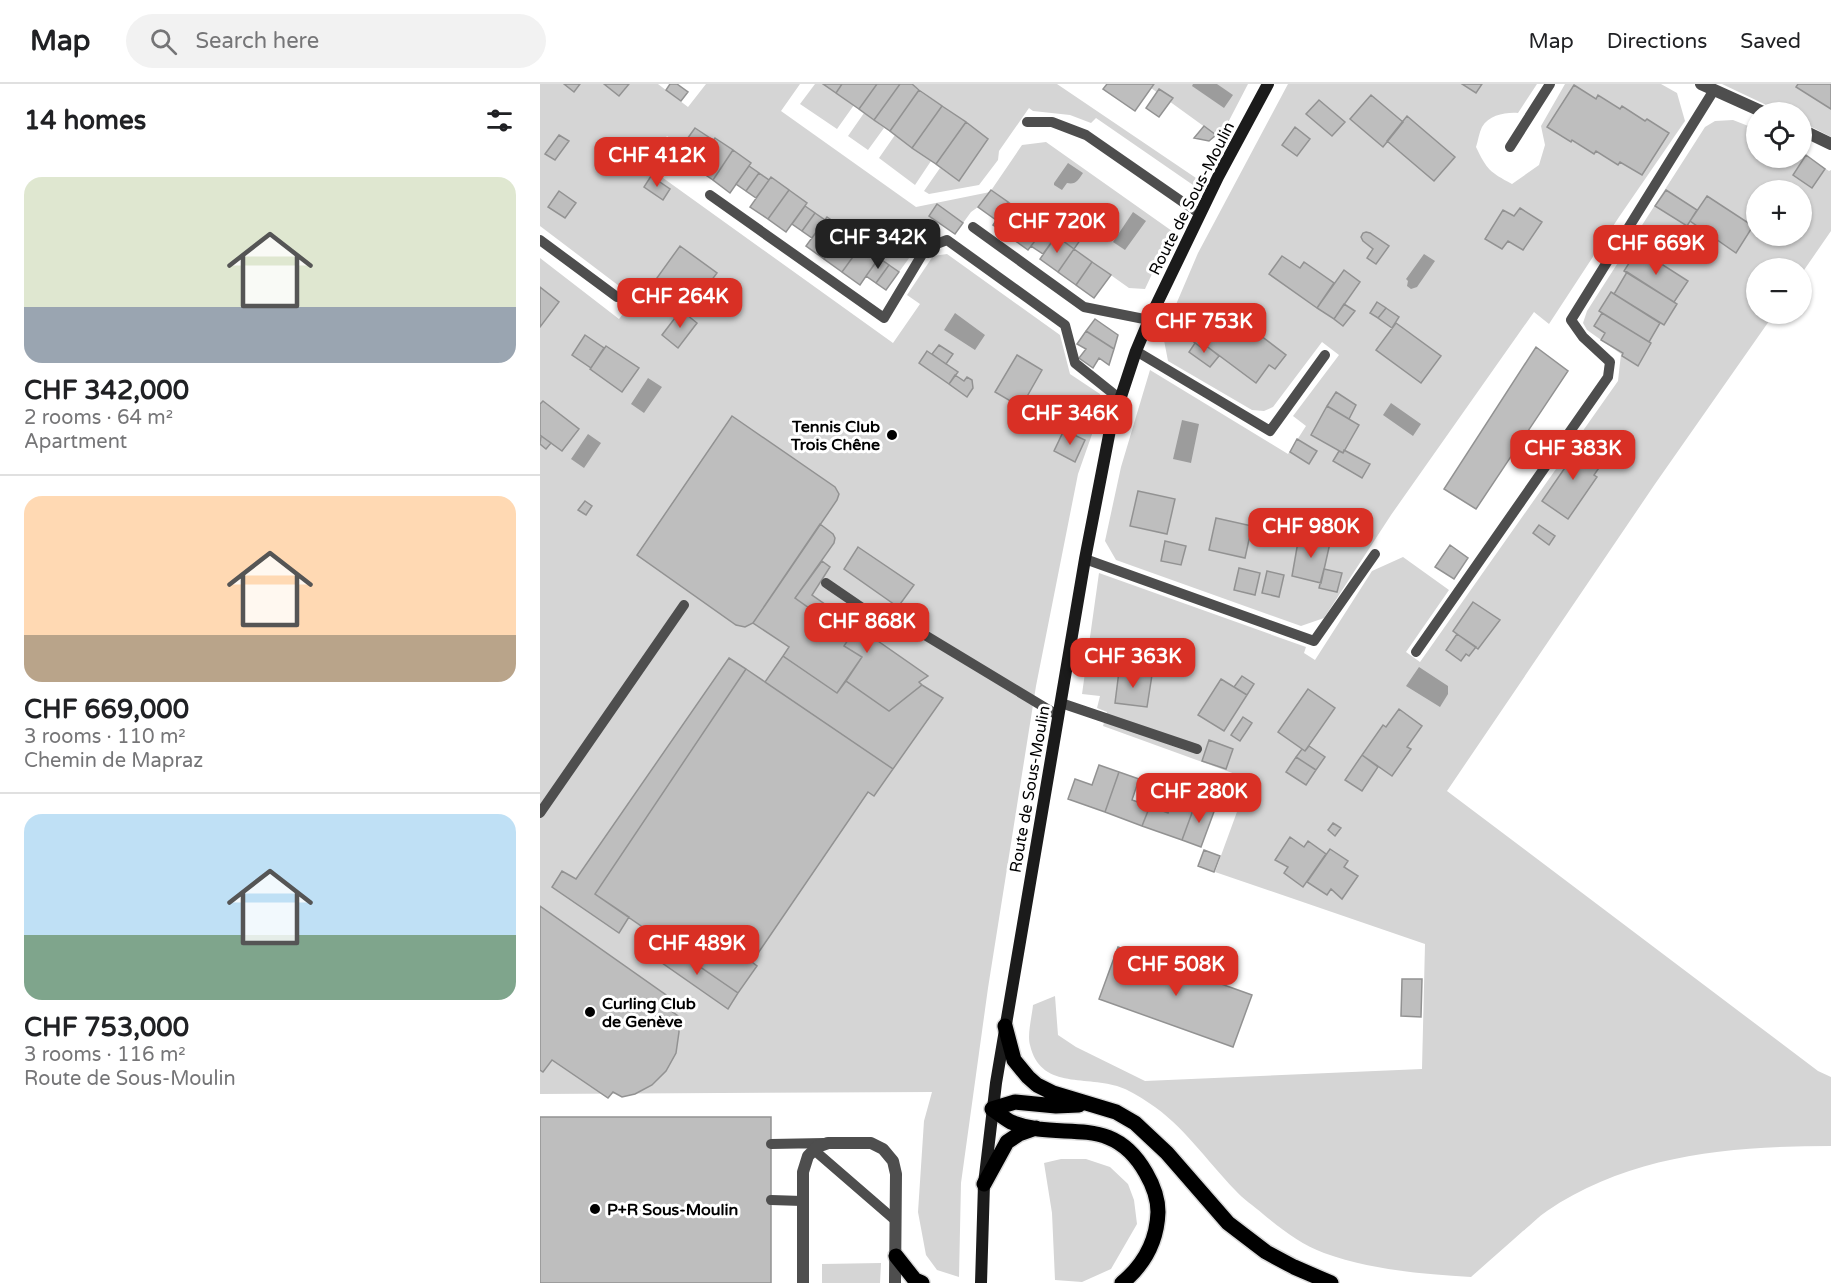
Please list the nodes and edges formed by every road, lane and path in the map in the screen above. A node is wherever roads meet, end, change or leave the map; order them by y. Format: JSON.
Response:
{"nodes":[{"id":1,"x":1268,"y":84,"type":"edge"},
{"id":2,"x":1550,"y":84,"type":"edge"},
{"id":3,"x":1701,"y":84,"type":"edge"},
{"id":4,"x":1714,"y":90,"type":"junction"},
{"id":5,"x":1746,"y":104,"type":"edge"},
{"id":6,"x":1027,"y":122,"type":"dead end"},
{"id":7,"x":1812,"y":135,"type":"edge"},
{"id":8,"x":1831,"y":144,"type":"edge"},
{"id":9,"x":1510,"y":147,"type":"dead end"},
{"id":10,"x":710,"y":195,"type":"dead end"},
{"id":11,"x":1200,"y":214,"type":"junction"},
{"id":12,"x":973,"y":227,"type":"dead end"},
{"id":13,"x":540,"y":240,"type":"edge"},
{"id":14,"x":617,"y":297,"type":"dead end"},
{"id":15,"x":1149,"y":320,"type":"junction"},
{"id":16,"x":1136,"y":351,"type":"junction"},
{"id":17,"x":1324,"y":355,"type":"dead end"},
{"id":18,"x":1120,"y":399,"type":"junction"},
{"id":19,"x":1375,"y":554,"type":"dead end"},
{"id":20,"x":1085,"y":559,"type":"junction"},
{"id":21,"x":826,"y":583,"type":"dead end"},
{"id":22,"x":684,"y":605,"type":"dead end"},
{"id":23,"x":1416,"y":652,"type":"dead end"},
{"id":24,"x":1060,"y":710,"type":"junction"},
{"id":25,"x":1197,"y":749,"type":"dead end"},
{"id":26,"x":540,"y":813,"type":"edge"},
{"id":27,"x":1005,"y":1026,"type":"junction"},
{"id":28,"x":1088,"y":1105,"type":"junction"},
{"id":29,"x":992,"y":1109,"type":"junction"},
{"id":30,"x":1036,"y":1128,"type":"junction"},
{"id":31,"x":771,"y":1143,"type":"dead end"},
{"id":32,"x":828,"y":1143,"type":"junction"},
{"id":33,"x":814,"y":1150,"type":"junction"},
{"id":34,"x":984,"y":1184,"type":"junction"},
{"id":35,"x":771,"y":1200,"type":"dead end"},
{"id":36,"x":802,"y":1201,"type":"junction"},
{"id":37,"x":896,"y":1221,"type":"junction"},
{"id":38,"x":896,"y":1256,"type":"junction"},
{"id":39,"x":803,"y":1283,"type":"edge"},
{"id":40,"x":895,"y":1283,"type":"edge"},
{"id":41,"x":922,"y":1283,"type":"edge"},
{"id":42,"x":981,"y":1283,"type":"edge"},
{"id":43,"x":1122,"y":1283,"type":"edge"},
{"id":44,"x":1330,"y":1283,"type":"edge"}],
"edges":[{"from":1,"to":11,"type":"main road","name":"Route de Sous-Moulin"},
{"from":2,"to":9,"type":"lane"},
{"from":3,"to":4,"type":"street"},
{"from":4,"to":5,"type":"street"},
{"from":4,"to":23,"type":"lane"},
{"from":6,"to":11,"type":"lane"},
{"from":7,"to":8,"type":"street"},
{"from":10,"to":18,"type":"lane"},
{"from":11,"to":15,"type":"main road","name":"Route de Sous-Moulin"},
{"from":12,"to":15,"type":"lane"},
{"from":13,"to":14,"type":"lane"},
{"from":15,"to":16,"type":"main road","name":"Route de Sous-Moulin"},
{"from":16,"to":17,"type":"lane"},
{"from":16,"to":18,"type":"main road","name":"Route de Sous-Moulin"},
{"from":18,"to":20,"type":"main road","name":"Route de Sous-Moulin"},
{"from":19,"to":20,"type":"lane"},
{"from":20,"to":24,"type":"main road","name":"Route de Sous-Moulin"},
{"from":21,"to":24,"type":"lane"},
{"from":22,"to":26,"type":"lane"},
{"from":24,"to":25,"type":"lane"},
{"from":24,"to":27,"type":"main road","name":"Route de Sous-Moulin"},
{"from":27,"to":28,"type":"main road"},
{"from":27,"to":29,"type":"main road","name":"Route de Sous-Moulin"},
{"from":28,"to":29,"type":"main road"},
{"from":28,"to":44,"type":"main road"},
{"from":29,"to":30,"type":"main road"},
{"from":29,"to":34,"type":"main road","name":"Route de Sous-Moulin"},
{"from":30,"to":34,"type":"main road"},
{"from":30,"to":43,"type":"main road"},
{"from":31,"to":32,"type":"lane"},
{"from":32,"to":33,"type":"street"},
{"from":32,"to":37,"type":"street"},
{"from":33,"to":36,"type":"street"},
{"from":33,"to":37,"type":"lane"},
{"from":34,"to":42,"type":"main road","name":"Route de Sous-Moulin"},
{"from":35,"to":36,"type":"lane"},
{"from":36,"to":39,"type":"street"},
{"from":37,"to":38,"type":"street"},
{"from":38,"to":40,"type":"street"},
{"from":38,"to":41,"type":"main road"}]}
